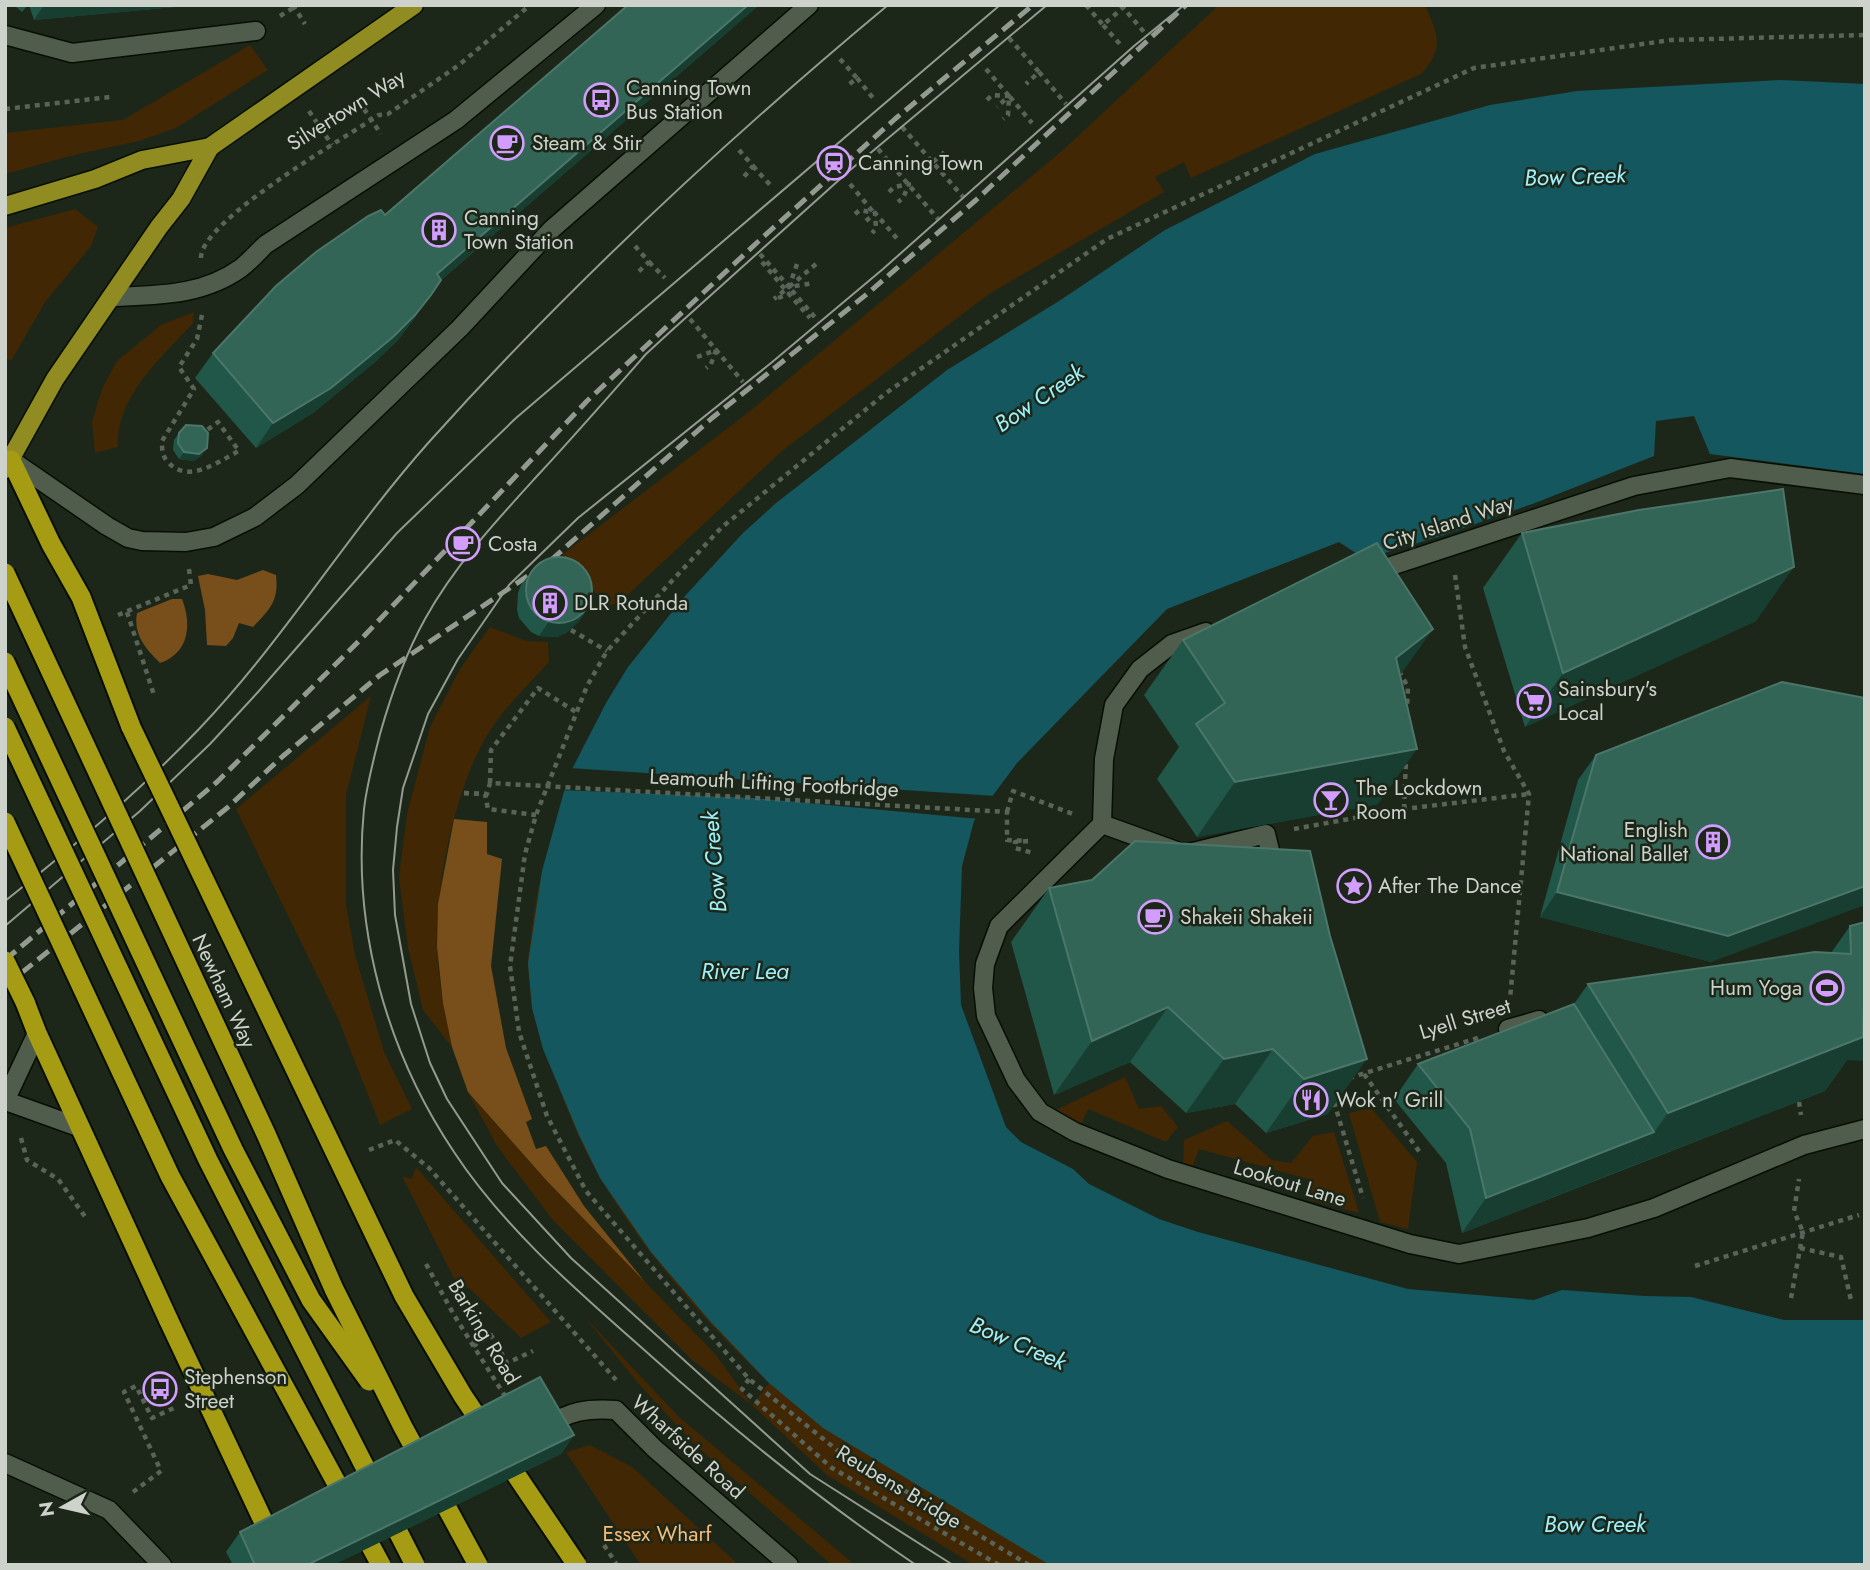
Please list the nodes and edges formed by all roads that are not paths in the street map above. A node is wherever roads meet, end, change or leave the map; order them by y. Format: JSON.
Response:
{"nodes":[{"id":1,"x":415,"y":5,"type":"edge"},
{"id":2,"x":596,"y":5,"type":"edge"},
{"id":3,"x":809,"y":5,"type":"edge"},
{"id":4,"x":256,"y":30,"type":"dead end"},
{"id":5,"x":5,"y":35,"type":"edge"},
{"id":6,"x":210,"y":147,"type":"junction"},
{"id":7,"x":5,"y":206,"type":"edge"},
{"id":8,"x":113,"y":297,"type":"junction"},
{"id":9,"x":7,"y":460,"type":"edge"},
{"id":10,"x":1865,"y":485,"type":"edge"},
{"id":11,"x":5,"y":573,"type":"edge"},
{"id":12,"x":1358,"y":577,"type":"edge"},
{"id":13,"x":1223,"y":626,"type":"edge"},
{"id":14,"x":5,"y":662,"type":"edge"},
{"id":15,"x":5,"y":727,"type":"edge"},
{"id":16,"x":5,"y":822,"type":"edge"},
{"id":17,"x":1102,"y":824,"type":"junction"},
{"id":18,"x":1281,"y":893,"type":"edge"},
{"id":19,"x":5,"y":961,"type":"edge"},
{"id":20,"x":1559,"y":1016,"type":"edge"},
{"id":21,"x":1508,"y":1029,"type":"edge"},
{"id":22,"x":37,"y":1033,"type":"junction"},
{"id":23,"x":6,"y":1101,"type":"edge"},
{"id":24,"x":81,"y":1128,"type":"junction"},
{"id":25,"x":1865,"y":1129,"type":"edge"},
{"id":26,"x":403,"y":1427,"type":"junction"},
{"id":27,"x":545,"y":1427,"type":"edge"},
{"id":28,"x":5,"y":1463,"type":"edge"},
{"id":29,"x":162,"y":1565,"type":"edge"},
{"id":30,"x":284,"y":1565,"type":"edge"},
{"id":31,"x":381,"y":1565,"type":"edge"},
{"id":32,"x":415,"y":1565,"type":"edge"},
{"id":33,"x":478,"y":1565,"type":"edge"},
{"id":34,"x":578,"y":1565,"type":"edge"},
{"id":35,"x":789,"y":1565,"type":"edge"}],
"edges":[{"from":1,"to":6,"type":"main road","name":"Silvertown Way"},
{"from":2,"to":8,"type":"street"},
{"from":3,"to":9,"type":"street"},
{"from":4,"to":5,"type":"street"},
{"from":6,"to":7,"type":"main road","name":"Silvertown Way"},
{"from":6,"to":8,"type":"main road","name":"Silvertown Way"},
{"from":8,"to":9,"type":"main road","name":"Silvertown Way"},
{"from":9,"to":34,"type":"highway","bridge":true},
{"from":10,"to":12,"type":"street","name":"City Island Way"},
{"from":11,"to":26,"type":"highway","name":"Newham Way","bridge":true},
{"from":13,"to":17,"type":"street"},
{"from":14,"to":26,"type":"highway","name":"Newham Way","bridge":true},
{"from":15,"to":32,"type":"highway","bridge":true},
{"from":16,"to":31,"type":"highway","bridge":true},
{"from":17,"to":18,"type":"street"},
{"from":17,"to":25,"type":"street","name":"Lookout Lane"},
{"from":19,"to":22,"type":"highway","bridge":true},
{"from":20,"to":21,"type":"street","name":"Lyell Street"},
{"from":22,"to":23,"type":"street"},
{"from":22,"to":24,"type":"highway"},
{"from":23,"to":24,"type":"street"},
{"from":24,"to":30,"type":"highway","bridge":true},
{"from":26,"to":33,"type":"highway","name":"Newham Way","bridge":true},
{"from":27,"to":35,"type":"street","name":"Wharfside Road"},
{"from":28,"to":29,"type":"street"}]}
